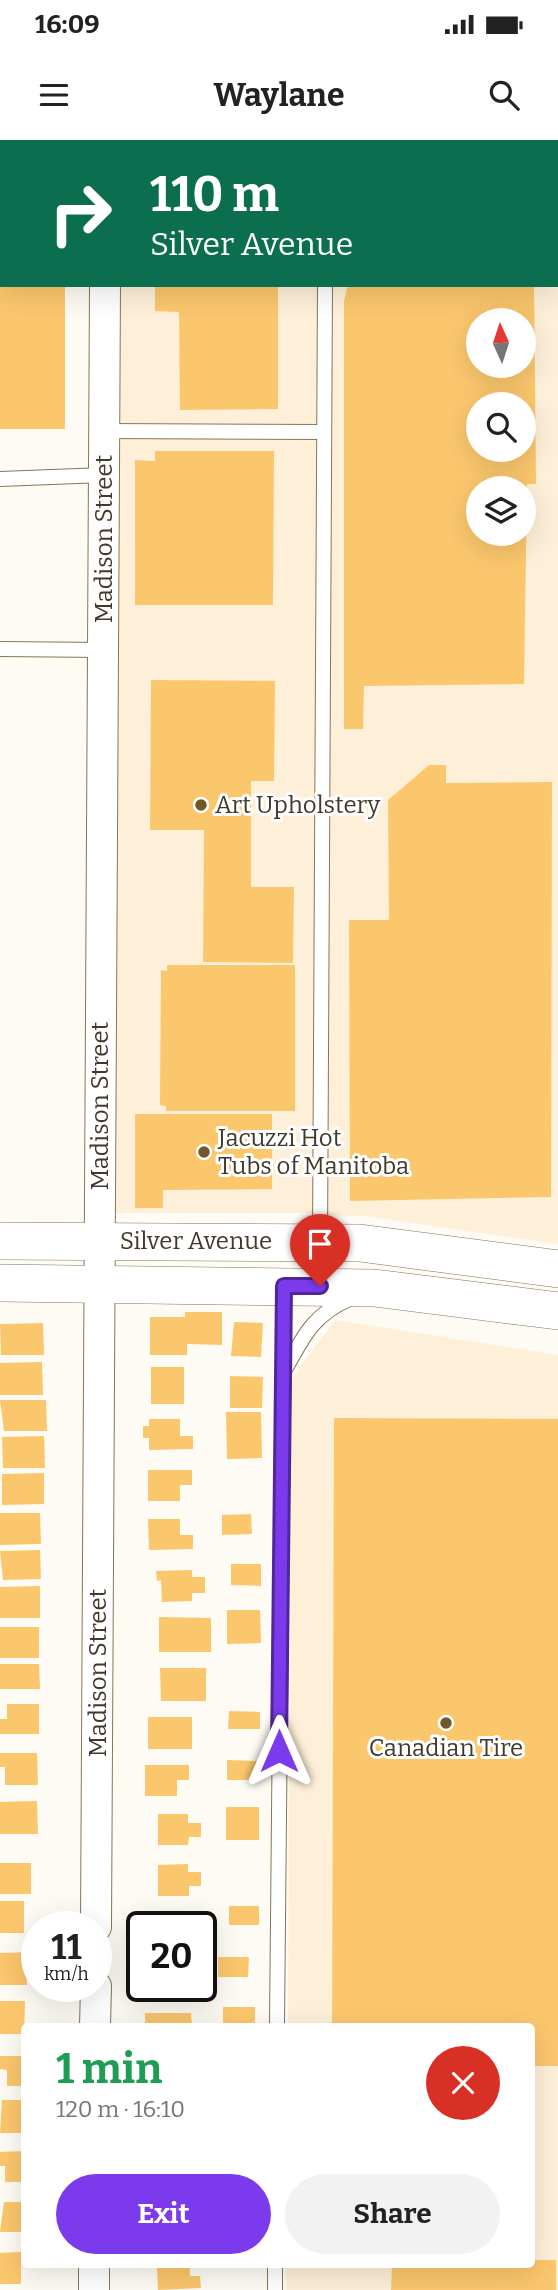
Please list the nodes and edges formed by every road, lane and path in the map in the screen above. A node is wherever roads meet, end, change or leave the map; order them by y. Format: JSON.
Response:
{"nodes":[{"id":1,"x":105,"y":287,"type":"edge"},
{"id":2,"x":325,"y":287,"type":"edge"},
{"id":3,"x":105,"y":431,"type":"junction"},
{"id":4,"x":324,"y":432,"type":"junction"},
{"id":5,"x":104,"y":475,"type":"junction"},
{"id":6,"x":0,"y":479,"type":"edge"},
{"id":7,"x":0,"y":649,"type":"edge"},
{"id":8,"x":103,"y":650,"type":"junction"},
{"id":9,"x":0,"y":1241,"type":"edge"},
{"id":10,"x":99,"y":1241,"type":"junction"},
{"id":11,"x":320,"y":1242,"type":"junction"},
{"id":12,"x":558,"y":1269,"type":"edge"},
{"id":13,"x":0,"y":1283,"type":"edge"},
{"id":14,"x":100,"y":1284,"type":"junction"},
{"id":15,"x":284,"y":1286,"type":"junction"},
{"id":16,"x":374,"y":1288,"type":"junction"},
{"id":17,"x":558,"y":1311,"type":"edge"},
{"id":18,"x":281,"y":1377,"type":"junction"},
{"id":19,"x":96,"y":1911,"type":"edge"},
{"id":20,"x":96,"y":2002,"type":"edge"},
{"id":21,"x":95,"y":2023,"type":"edge"},
{"id":22,"x":277,"y":2023,"type":"edge"},
{"id":23,"x":94,"y":2268,"type":"edge"},
{"id":24,"x":275,"y":2268,"type":"edge"},
{"id":25,"x":94,"y":2290,"type":"edge"},
{"id":26,"x":275,"y":2290,"type":"edge"}],
"edges":[{"from":1,"to":3,"type":"street","name":"Madison Street"},
{"from":2,"to":4,"type":"lane"},
{"from":3,"to":4,"type":"lane"},
{"from":3,"to":5,"type":"street","name":"Madison Street"},
{"from":4,"to":11,"type":"lane"},
{"from":5,"to":6,"type":"lane"},
{"from":5,"to":8,"type":"street","name":"Madison Street"},
{"from":7,"to":8,"type":"lane"},
{"from":8,"to":10,"type":"street","name":"Madison Street"},
{"from":9,"to":10,"type":"street","name":"Silver Avenue"},
{"from":10,"to":11,"type":"street","name":"Silver Avenue"},
{"from":10,"to":14,"type":"street","name":"Madison Street"},
{"from":11,"to":12,"type":"street","name":"Silver Avenue"},
{"from":13,"to":14,"type":"street","name":"Silver Avenue"},
{"from":14,"to":15,"type":"street","name":"Silver Avenue"},
{"from":14,"to":19,"type":"street","name":"Madison Street"},
{"from":15,"to":16,"type":"street","name":"Silver Avenue"},
{"from":15,"to":18,"type":"lane"},
{"from":16,"to":17,"type":"street","name":"Silver Avenue"},
{"from":16,"to":18,"type":"lane"},
{"from":18,"to":22,"type":"lane"},
{"from":20,"to":21,"type":"street"},
{"from":23,"to":25,"type":"street"},
{"from":24,"to":26,"type":"lane"}]}
